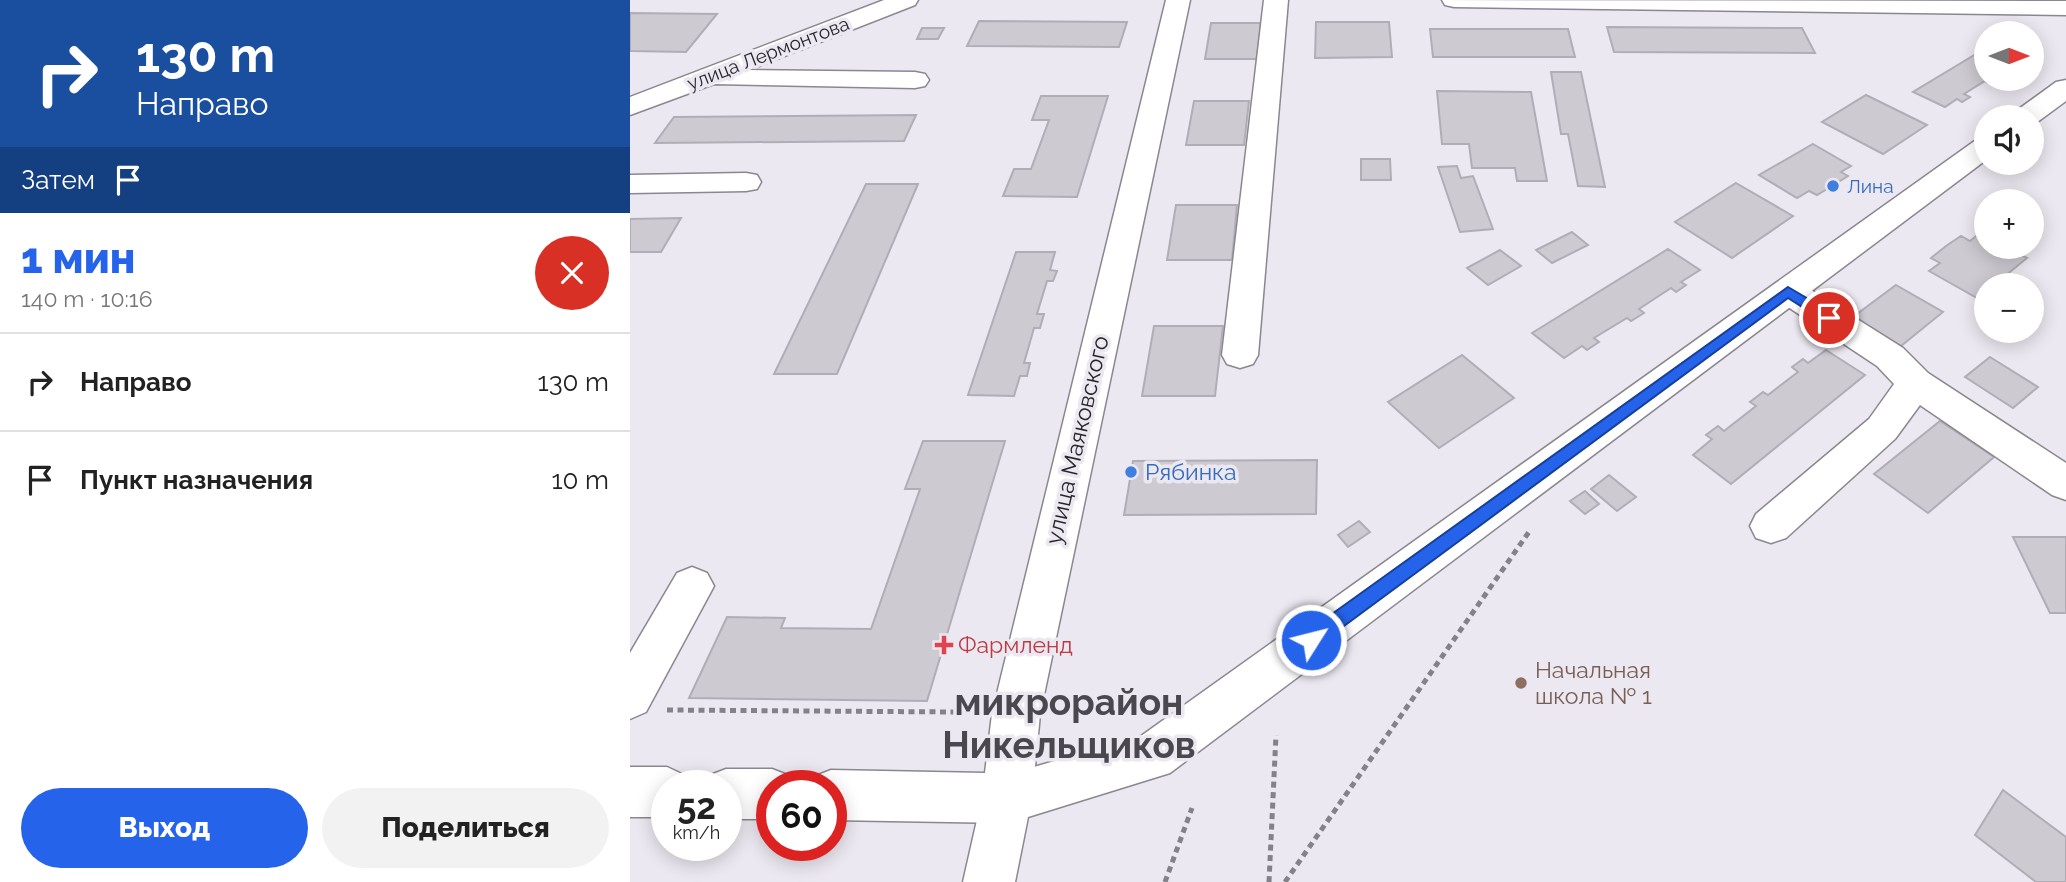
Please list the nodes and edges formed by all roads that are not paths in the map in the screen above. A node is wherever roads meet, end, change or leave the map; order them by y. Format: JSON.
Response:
{"nodes":[{"id":1,"x":906,"y":0,"type":"edge"},
{"id":2,"x":1178,"y":0,"type":"edge"},
{"id":3,"x":1276,"y":0,"type":"edge"},
{"id":4,"x":1454,"y":0,"type":"edge"},
{"id":5,"x":1579,"y":1,"type":"edge"},
{"id":6,"x":1790,"y":2,"type":"edge"},
{"id":7,"x":2008,"y":3,"type":"edge"},
{"id":8,"x":2066,"y":8,"type":"edge"},
{"id":9,"x":703,"y":78,"type":"junction"},
{"id":10,"x":915,"y":80,"type":"dead end"},
{"id":11,"x":2066,"y":88,"type":"edge"},
{"id":12,"x":2043,"y":105,"type":"edge"},
{"id":13,"x":630,"y":107,"type":"edge"},
{"id":14,"x":1974,"y":155,"type":"edge"},
{"id":15,"x":746,"y":182,"type":"dead end"},
{"id":16,"x":630,"y":184,"type":"edge"},
{"id":17,"x":1788,"y":291,"type":"junction"},
{"id":18,"x":1240,"y":355,"type":"dead end"},
{"id":19,"x":1915,"y":383,"type":"junction"},
{"id":20,"x":2066,"y":484,"type":"edge"},
{"id":21,"x":1771,"y":526,"type":"dead end"},
{"id":22,"x":692,"y":586,"type":"dead end"},
{"id":23,"x":644,"y":703,"type":"edge"},
{"id":24,"x":630,"y":792,"type":"edge"},
{"id":25,"x":651,"y":792,"type":"edge"},
{"id":26,"x":847,"y":795,"type":"edge"},
{"id":27,"x":1007,"y":798,"type":"junction"},
{"id":28,"x":989,"y":882,"type":"edge"}],
"edges":[{"from":1,"to":9,"type":"street","name":"улица Лермонтова"},
{"from":2,"to":27,"type":"street","name":"улица Маяковского"},
{"from":3,"to":18,"type":"street"},
{"from":4,"to":5,"type":"street"},
{"from":5,"to":6,"type":"street"},
{"from":6,"to":7,"type":"street"},
{"from":7,"to":8,"type":"street"},
{"from":9,"to":10,"type":"street"},
{"from":9,"to":13,"type":"street","name":"улица Лермонтова"},
{"from":11,"to":12,"type":"street"},
{"from":14,"to":17,"type":"street"},
{"from":15,"to":16,"type":"street"},
{"from":17,"to":19,"type":"street"},
{"from":17,"to":27,"type":"street"},
{"from":19,"to":20,"type":"street"},
{"from":19,"to":21,"type":"street"},
{"from":22,"to":23,"type":"street"},
{"from":24,"to":25,"type":"street"},
{"from":26,"to":27,"type":"street"},
{"from":27,"to":28,"type":"street","name":"улица Маяковского"}]}
